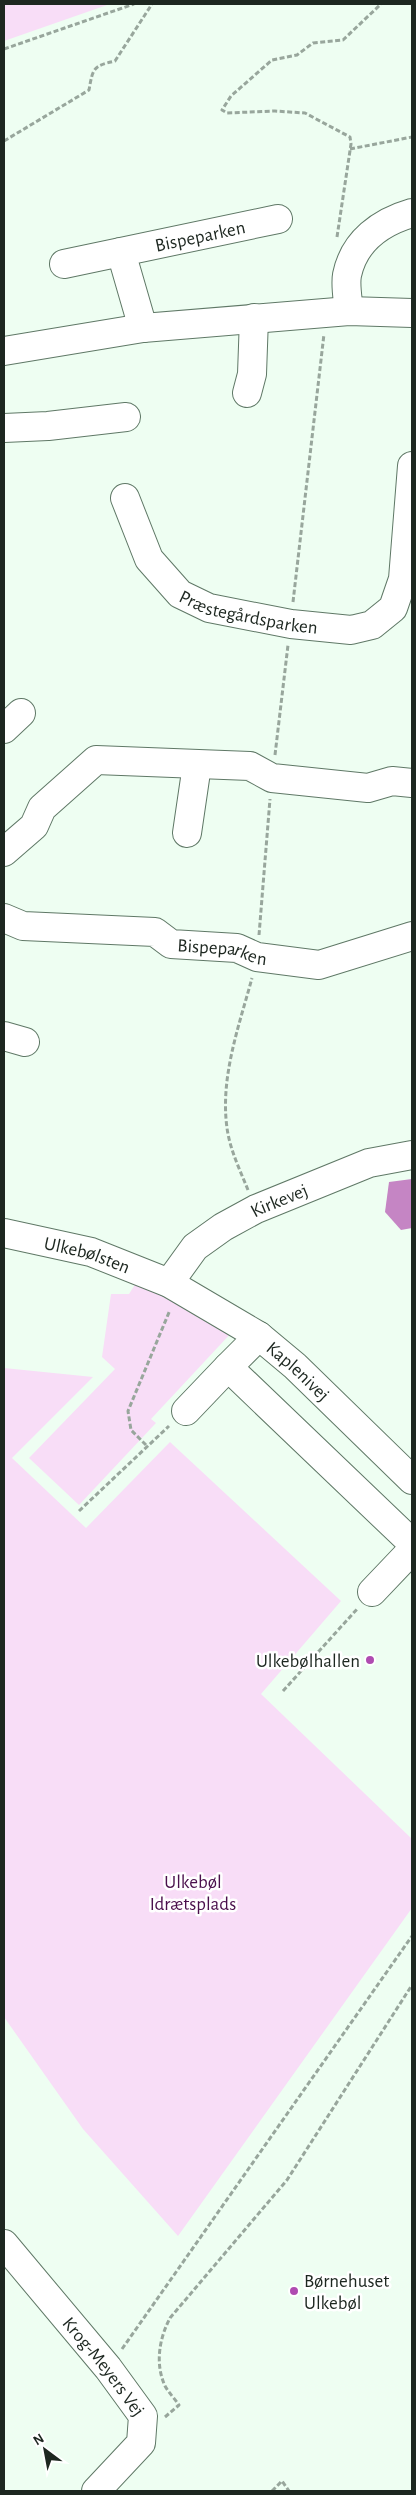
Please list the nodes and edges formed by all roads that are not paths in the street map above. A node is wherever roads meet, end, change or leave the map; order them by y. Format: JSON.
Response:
{"nodes":[{"id":1,"x":412,"y":213,"type":"edge"},
{"id":2,"x":278,"y":219,"type":"dead end"},
{"id":3,"x":121,"y":252,"type":"junction"},
{"id":4,"x":64,"y":264,"type":"dead end"},
{"id":5,"x":337,"y":312,"type":"junction"},
{"id":6,"x":412,"y":313,"type":"edge"},
{"id":7,"x":254,"y":318,"type":"junction"},
{"id":8,"x":143,"y":328,"type":"junction"},
{"id":9,"x":4,"y":351,"type":"edge"},
{"id":10,"x":246,"y":393,"type":"dead end"},
{"id":11,"x":126,"y":417,"type":"dead end"},
{"id":12,"x":4,"y":428,"type":"edge"},
{"id":13,"x":412,"y":466,"type":"edge"},
{"id":14,"x":124,"y":498,"type":"dead end"},
{"id":15,"x":408,"y":580,"type":"edge"},
{"id":16,"x":197,"y":765,"type":"junction"},
{"id":17,"x":412,"y":783,"type":"edge"},
{"id":18,"x":187,"y":833,"type":"dead end"},
{"id":19,"x":4,"y":852,"type":"edge"},
{"id":20,"x":4,"y":918,"type":"edge"},
{"id":21,"x":412,"y":936,"type":"edge"},
{"id":22,"x":412,"y":1155,"type":"edge"},
{"id":23,"x":4,"y":1233,"type":"edge"},
{"id":24,"x":174,"y":1286,"type":"junction"},
{"id":25,"x":259,"y":1336,"type":"junction"},
{"id":26,"x":228,"y":1367,"type":"junction"},
{"id":27,"x":186,"y":1411,"type":"road end"},
{"id":28,"x":412,"y":1480,"type":"edge"},
{"id":29,"x":412,"y":1544,"type":"edge"},
{"id":30,"x":412,"y":1550,"type":"edge"},
{"id":31,"x":372,"y":1592,"type":"road end"},
{"id":32,"x":4,"y":2244,"type":"edge"},
{"id":33,"x":96,"y":2491,"type":"edge"}],
"edges":[{"from":1,"to":5,"type":"street"},
{"from":2,"to":3,"type":"street","name":"Bispeparken"},
{"from":3,"to":4,"type":"street","name":"Bispeparken"},
{"from":3,"to":8,"type":"street"},
{"from":5,"to":6,"type":"street"},
{"from":5,"to":7,"type":"street"},
{"from":7,"to":8,"type":"street"},
{"from":7,"to":10,"type":"street"},
{"from":8,"to":9,"type":"street"},
{"from":11,"to":12,"type":"street"},
{"from":13,"to":15,"type":"street","name":"Præstegårdsparken"},
{"from":14,"to":15,"type":"street","name":"Præstegårdsparken"},
{"from":16,"to":17,"type":"street"},
{"from":16,"to":18,"type":"street"},
{"from":16,"to":19,"type":"street"},
{"from":20,"to":21,"type":"street","name":"Bispeparken"},
{"from":22,"to":24,"type":"street","name":"Kirkevej"},
{"from":23,"to":24,"type":"street","name":"Ulkebølsten"},
{"from":24,"to":25,"type":"street","name":"Kaplenivej"},
{"from":25,"to":26,"type":"street"},
{"from":25,"to":28,"type":"street","name":"Kaplenivej"},
{"from":26,"to":27,"type":"street"},
{"from":26,"to":29,"type":"street"},
{"from":30,"to":31,"type":"street"},
{"from":32,"to":33,"type":"street","name":"Krog-Meyers Vej"}]}
